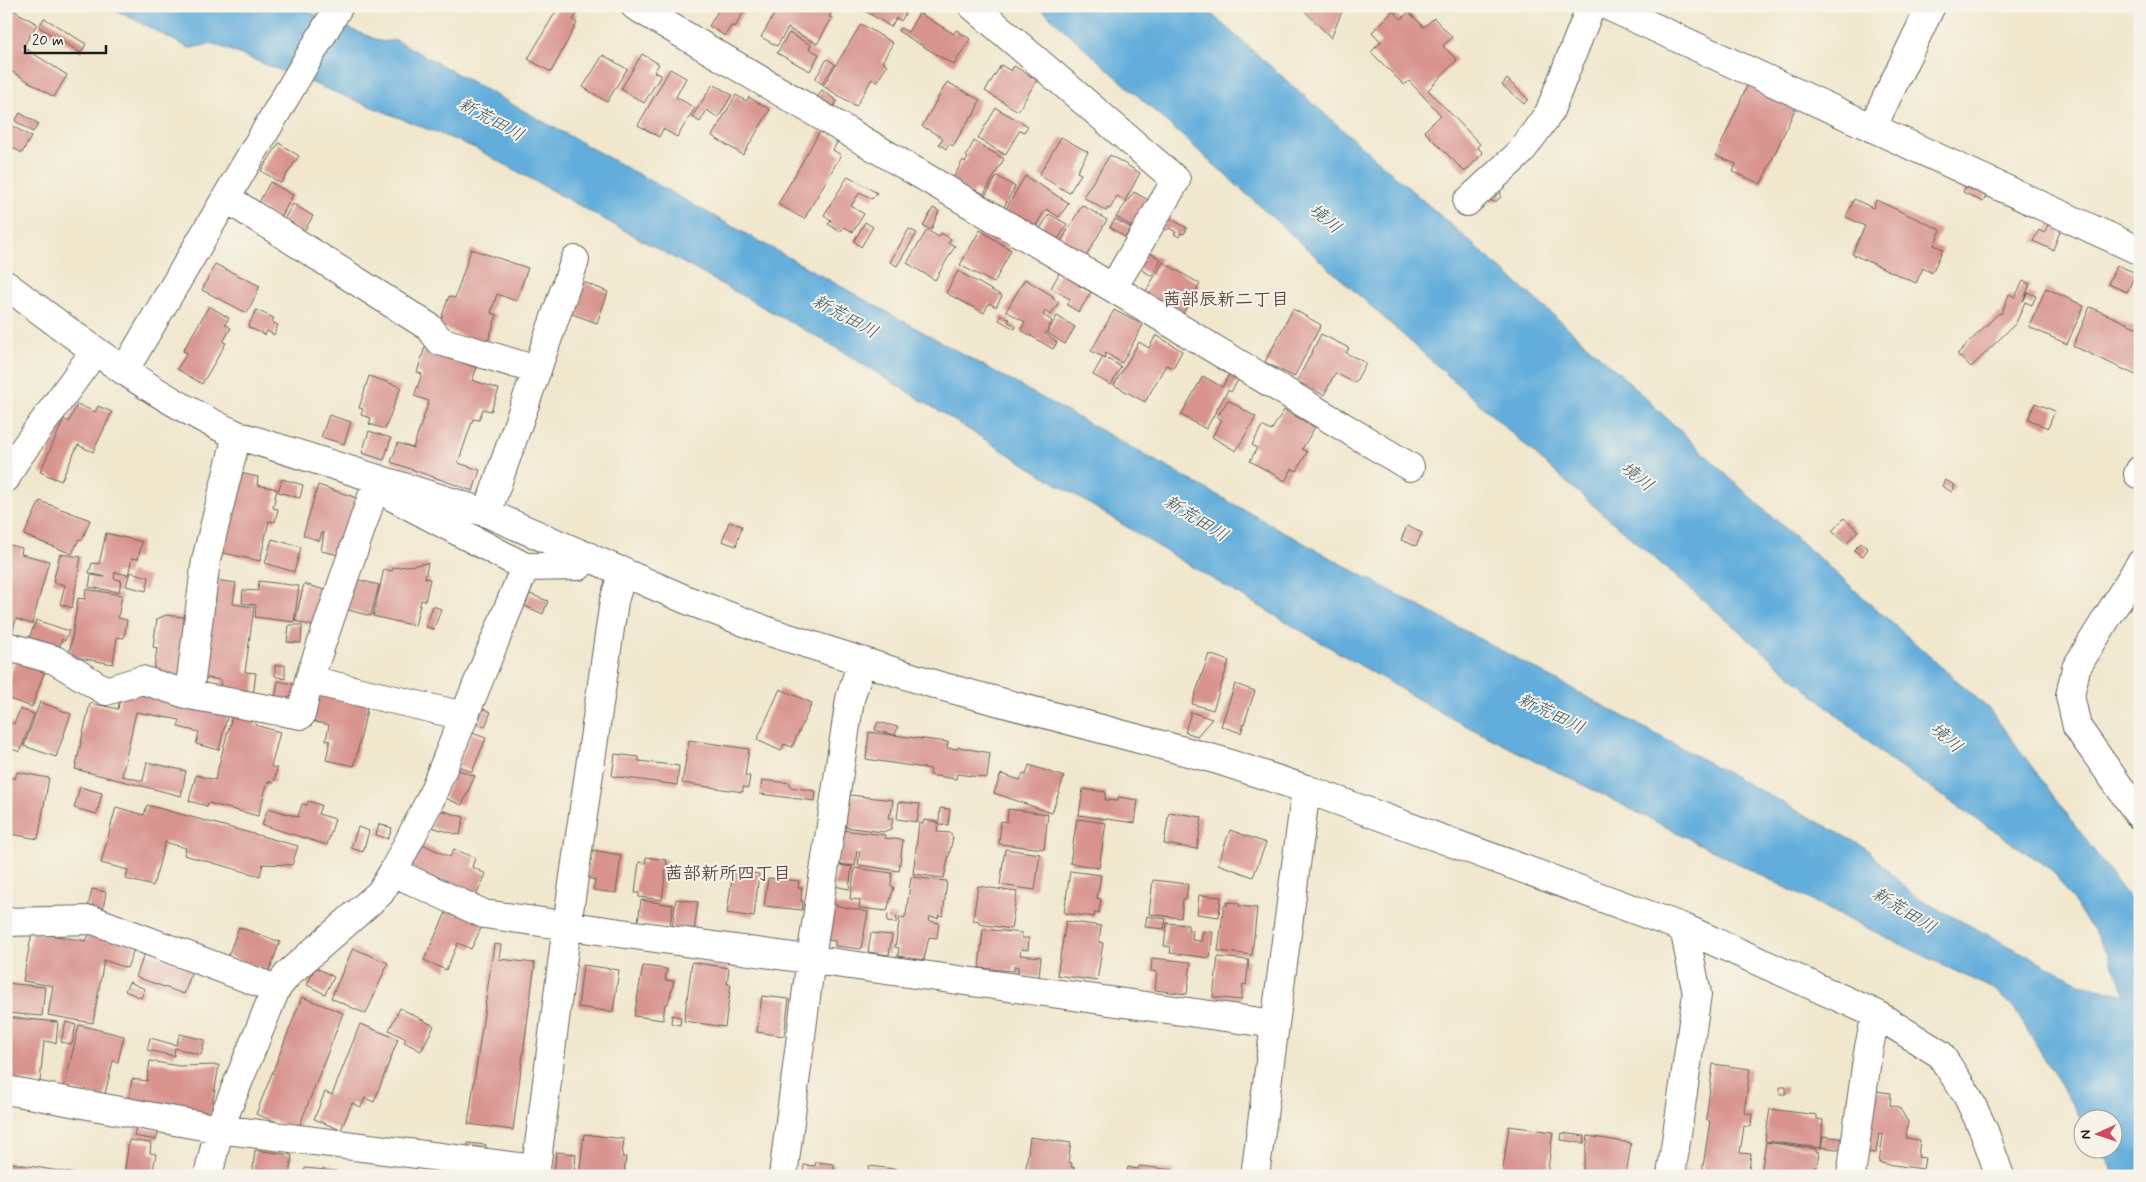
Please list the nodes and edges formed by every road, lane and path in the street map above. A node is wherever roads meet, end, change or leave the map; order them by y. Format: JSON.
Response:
{"nodes":[{"id":1,"x":339,"y":6,"type":"edge"},
{"id":2,"x":635,"y":6,"type":"edge"},
{"id":3,"x":973,"y":6,"type":"edge"},
{"id":4,"x":1591,"y":6,"type":"edge"},
{"id":5,"x":1608,"y":6,"type":"edge"},
{"id":6,"x":1931,"y":6,"type":"edge"},
{"id":7,"x":1872,"y":128,"type":"junction"},
{"id":8,"x":226,"y":198,"type":"junction"},
{"id":9,"x":1467,"y":202,"type":"dead end"},
{"id":10,"x":2140,"y":252,"type":"edge"},
{"id":11,"x":575,"y":260,"type":"dead end"},
{"id":12,"x":6,"y":286,"type":"edge"},
{"id":13,"x":1113,"y":288,"type":"junction"},
{"id":14,"x":95,"y":351,"type":"junction"},
{"id":15,"x":537,"y":370,"type":"junction"},
{"id":16,"x":124,"y":371,"type":"junction"},
{"id":17,"x":237,"y":435,"type":"junction"},
{"id":18,"x":9,"y":466,"type":"edge"},
{"id":19,"x":1410,"y":467,"type":"dead end"},
{"id":20,"x":378,"y":479,"type":"junction"},
{"id":21,"x":487,"y":513,"type":"junction"},
{"id":22,"x":588,"y":556,"type":"junction"},
{"id":23,"x":2140,"y":564,"type":"edge"},
{"id":24,"x":525,"y":567,"type":"junction"},
{"id":25,"x":623,"y":571,"type":"junction"},
{"id":26,"x":6,"y":646,"type":"edge"},
{"id":27,"x":862,"y":661,"type":"junction"},
{"id":28,"x":309,"y":680,"type":"junction"},
{"id":29,"x":189,"y":695,"type":"junction"},
{"id":30,"x":464,"y":716,"type":"junction"},
{"id":31,"x":1306,"y":789,"type":"junction"},
{"id":32,"x":2140,"y":816,"type":"edge"},
{"id":33,"x":393,"y":872,"type":"junction"},
{"id":34,"x":6,"y":922,"type":"edge"},
{"id":35,"x":567,"y":926,"type":"junction"},
{"id":36,"x":1684,"y":928,"type":"junction"},
{"id":37,"x":811,"y":958,"type":"junction"},
{"id":38,"x":276,"y":989,"type":"junction"},
{"id":39,"x":1876,"y":1014,"type":"junction"},
{"id":40,"x":1275,"y":1024,"type":"junction"},
{"id":41,"x":6,"y":1090,"type":"edge"},
{"id":42,"x":219,"y":1129,"type":"junction"},
{"id":43,"x":535,"y":1173,"type":"edge"},
{"id":44,"x":208,"y":1176,"type":"edge"},
{"id":45,"x":783,"y":1176,"type":"edge"},
{"id":46,"x":1255,"y":1176,"type":"edge"},
{"id":47,"x":1671,"y":1176,"type":"edge"},
{"id":48,"x":1851,"y":1176,"type":"edge"},
{"id":49,"x":2000,"y":1176,"type":"edge"}],
"edges":[{"from":1,"to":8,"type":"street"},
{"from":2,"to":13,"type":"street"},
{"from":3,"to":13,"type":"street"},
{"from":4,"to":9,"type":"street"},
{"from":5,"to":7,"type":"street"},
{"from":6,"to":7,"type":"street"},
{"from":7,"to":10,"type":"street"},
{"from":8,"to":15,"type":"street"},
{"from":8,"to":16,"type":"street"},
{"from":11,"to":15,"type":"street"},
{"from":12,"to":14,"type":"street"},
{"from":13,"to":19,"type":"street"},
{"from":14,"to":16,"type":"street"},
{"from":14,"to":18,"type":"street"},
{"from":15,"to":21,"type":"street"},
{"from":16,"to":17,"type":"street"},
{"from":17,"to":20,"type":"street"},
{"from":17,"to":29,"type":"street"},
{"from":20,"to":21,"type":"street"},
{"from":20,"to":24,"type":"street"},
{"from":20,"to":28,"type":"street"},
{"from":21,"to":22,"type":"street"},
{"from":22,"to":24,"type":"street"},
{"from":22,"to":25,"type":"street"},
{"from":23,"to":32,"type":"street"},
{"from":24,"to":30,"type":"street"},
{"from":25,"to":27,"type":"street"},
{"from":25,"to":35,"type":"street"},
{"from":26,"to":29,"type":"street"},
{"from":27,"to":31,"type":"street"},
{"from":27,"to":37,"type":"street"},
{"from":28,"to":29,"type":"street"},
{"from":28,"to":30,"type":"street"},
{"from":30,"to":33,"type":"street"},
{"from":31,"to":36,"type":"street"},
{"from":31,"to":40,"type":"street"},
{"from":33,"to":35,"type":"street"},
{"from":33,"to":38,"type":"street"},
{"from":34,"to":38,"type":"street"},
{"from":35,"to":37,"type":"street"},
{"from":35,"to":43,"type":"street"},
{"from":36,"to":39,"type":"street"},
{"from":36,"to":47,"type":"street"},
{"from":37,"to":40,"type":"street"},
{"from":37,"to":45,"type":"street"},
{"from":38,"to":42,"type":"street"},
{"from":39,"to":48,"type":"street"},
{"from":39,"to":49,"type":"street"},
{"from":40,"to":46,"type":"street"},
{"from":41,"to":42,"type":"street"},
{"from":42,"to":43,"type":"street"},
{"from":42,"to":44,"type":"street"}]}
